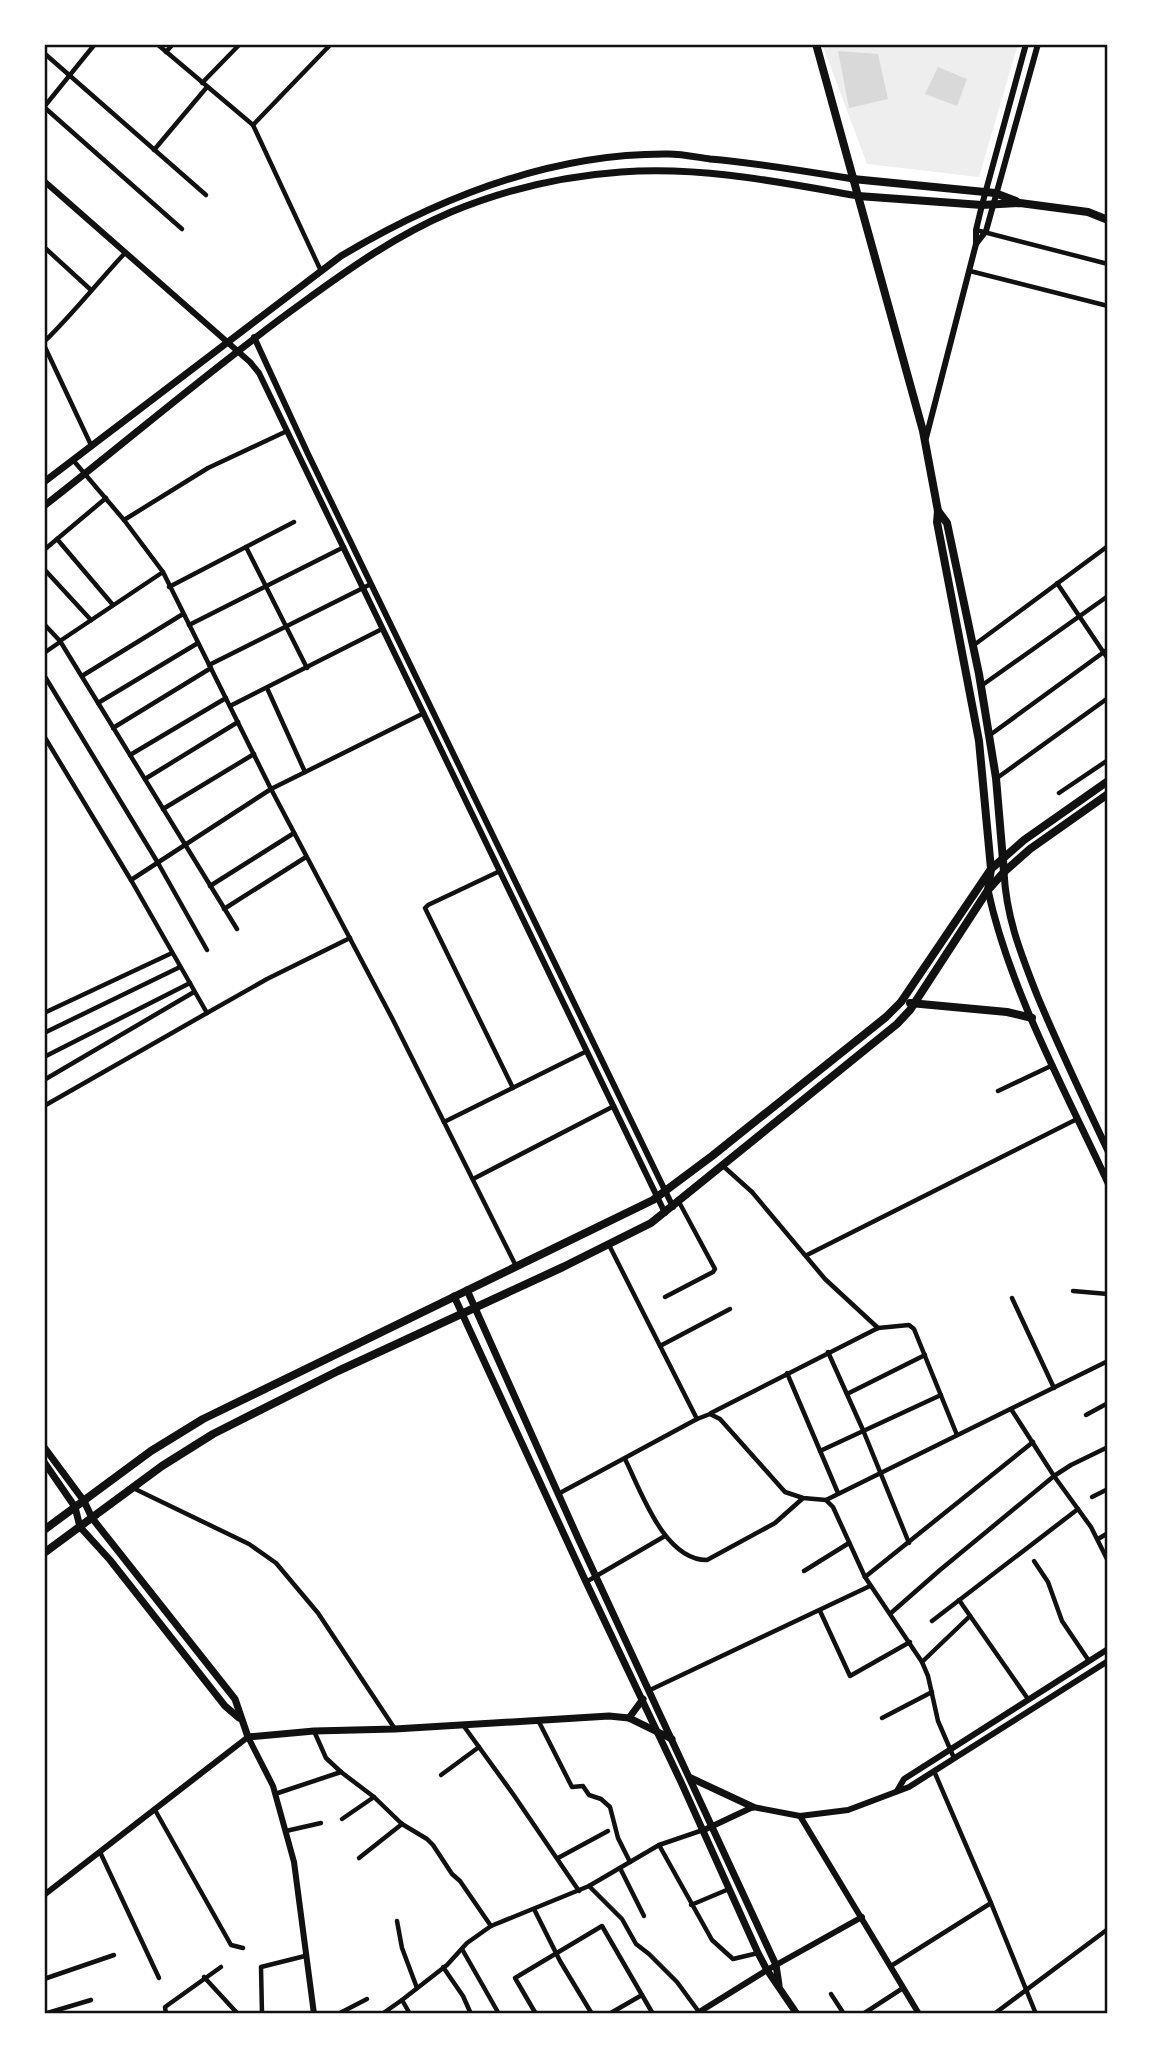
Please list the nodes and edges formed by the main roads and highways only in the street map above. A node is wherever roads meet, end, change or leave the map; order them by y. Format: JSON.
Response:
{"nodes":[{"id":1,"x":816,"y":44,"type":"edge"},
{"id":2,"x":853,"y":179,"type":"junction"},
{"id":3,"x":858,"y":196,"type":"junction"},
{"id":4,"x":446,"y":200,"type":"junction"},
{"id":5,"x":1020,"y":203,"type":"junction"},
{"id":6,"x":452,"y":212,"type":"junction"},
{"id":7,"x":1108,"y":220,"type":"edge"},
{"id":8,"x":335,"y":261,"type":"junction"},
{"id":9,"x":342,"y":274,"type":"junction"},
{"id":10,"x":44,"y":482,"type":"edge"},
{"id":11,"x":44,"y":506,"type":"edge"},
{"id":12,"x":938,"y":511,"type":"junction"},
{"id":13,"x":1108,"y":781,"type":"edge"},
{"id":14,"x":1108,"y":794,"type":"edge"},
{"id":15,"x":1002,"y":859,"type":"junction"},
{"id":16,"x":991,"y":869,"type":"junction"},
{"id":17,"x":1004,"y":872,"type":"junction"},
{"id":18,"x":988,"y":890,"type":"junction"},
{"id":19,"x":901,"y":1002,"type":"junction"},
{"id":20,"x":914,"y":1004,"type":"junction"},
{"id":21,"x":1032,"y":1018,"type":"junction"},
{"id":22,"x":1108,"y":1151,"type":"edge"},
{"id":23,"x":1108,"y":1183,"type":"edge"},
{"id":24,"x":467,"y":1290,"type":"junction"},
{"id":25,"x":454,"y":1296,"type":"junction"},
{"id":26,"x":475,"y":1308,"type":"junction"},
{"id":27,"x":462,"y":1313,"type":"junction"},
{"id":28,"x":44,"y":1447,"type":"edge"},
{"id":29,"x":44,"y":1462,"type":"edge"},
{"id":30,"x":84,"y":1501,"type":"junction"},
{"id":31,"x":75,"y":1507,"type":"junction"},
{"id":32,"x":92,"y":1518,"type":"junction"},
{"id":33,"x":45,"y":1526,"type":"edge"},
{"id":34,"x":79,"y":1527,"type":"junction"},
{"id":35,"x":44,"y":1553,"type":"edge"},
{"id":36,"x":159,"y":1603,"type":"junction"},
{"id":37,"x":150,"y":1610,"type":"junction"},
{"id":38,"x":650,"y":1690,"type":"junction"},
{"id":39,"x":643,"y":1700,"type":"junction"},
{"id":40,"x":240,"y":1718,"type":"junction"},
{"id":41,"x":629,"y":1718,"type":"junction"},
{"id":42,"x":659,"y":1734,"type":"junction"},
{"id":43,"x":672,"y":1739,"type":"junction"},
{"id":44,"x":690,"y":1778,"type":"junction"},
{"id":45,"x":753,"y":1807,"type":"road end"},
{"id":46,"x":780,"y":1989,"type":"junction"},
{"id":47,"x":797,"y":2014,"type":"edge"}],
"edges":[{"from":1,"to":2,"type":"main road"},
{"from":2,"to":3,"type":"main road"},
{"from":2,"to":4,"type":"main road"},
{"from":2,"to":5,"type":"main road"},
{"from":3,"to":5,"type":"main road"},
{"from":3,"to":6,"type":"main road"},
{"from":3,"to":12,"type":"main road"},
{"from":4,"to":6,"type":"main road"},
{"from":4,"to":8,"type":"main road"},
{"from":5,"to":7,"type":"main road"},
{"from":6,"to":9,"type":"main road"},
{"from":8,"to":9,"type":"main road"},
{"from":8,"to":10,"type":"main road"},
{"from":9,"to":11,"type":"main road"},
{"from":12,"to":15,"type":"main road"},
{"from":12,"to":16,"type":"main road"},
{"from":13,"to":15,"type":"main road"},
{"from":14,"to":17,"type":"main road"},
{"from":15,"to":16,"type":"main road"},
{"from":15,"to":17,"type":"main road"},
{"from":16,"to":18,"type":"main road"},
{"from":16,"to":19,"type":"main road"},
{"from":17,"to":18,"type":"main road"},
{"from":17,"to":22,"type":"main road"},
{"from":18,"to":20,"type":"main road"},
{"from":18,"to":21,"type":"main road"},
{"from":19,"to":20,"type":"main road"},
{"from":19,"to":24,"type":"main road"},
{"from":20,"to":21,"type":"main road"},
{"from":20,"to":26,"type":"main road"},
{"from":21,"to":23,"type":"main road"},
{"from":24,"to":25,"type":"main road"},
{"from":24,"to":26,"type":"main road"},
{"from":25,"to":27,"type":"main road"},
{"from":25,"to":30,"type":"main road"},
{"from":26,"to":27,"type":"main road"},
{"from":26,"to":38,"type":"main road"},
{"from":27,"to":32,"type":"main road"},
{"from":27,"to":39,"type":"main road"},
{"from":28,"to":30,"type":"main road"},
{"from":29,"to":31,"type":"main road"},
{"from":30,"to":31,"type":"main road"},
{"from":30,"to":32,"type":"main road"},
{"from":31,"to":33,"type":"main road"},
{"from":31,"to":34,"type":"main road"},
{"from":32,"to":34,"type":"main road"},
{"from":32,"to":36,"type":"main road"},
{"from":34,"to":35,"type":"main road"},
{"from":34,"to":37,"type":"main road"},
{"from":36,"to":37,"type":"main road"},
{"from":36,"to":40,"type":"main road"},
{"from":37,"to":40,"type":"main road"},
{"from":38,"to":39,"type":"main road"},
{"from":38,"to":43,"type":"main road"},
{"from":39,"to":41,"type":"main road"},
{"from":39,"to":42,"type":"main road"},
{"from":40,"to":41,"type":"main road"},
{"from":41,"to":42,"type":"main road"},
{"from":42,"to":43,"type":"main road"},
{"from":42,"to":46,"type":"main road"},
{"from":43,"to":44,"type":"main road"},
{"from":44,"to":45,"type":"main road"},
{"from":44,"to":46,"type":"main road"},
{"from":46,"to":47,"type":"main road"}]}
